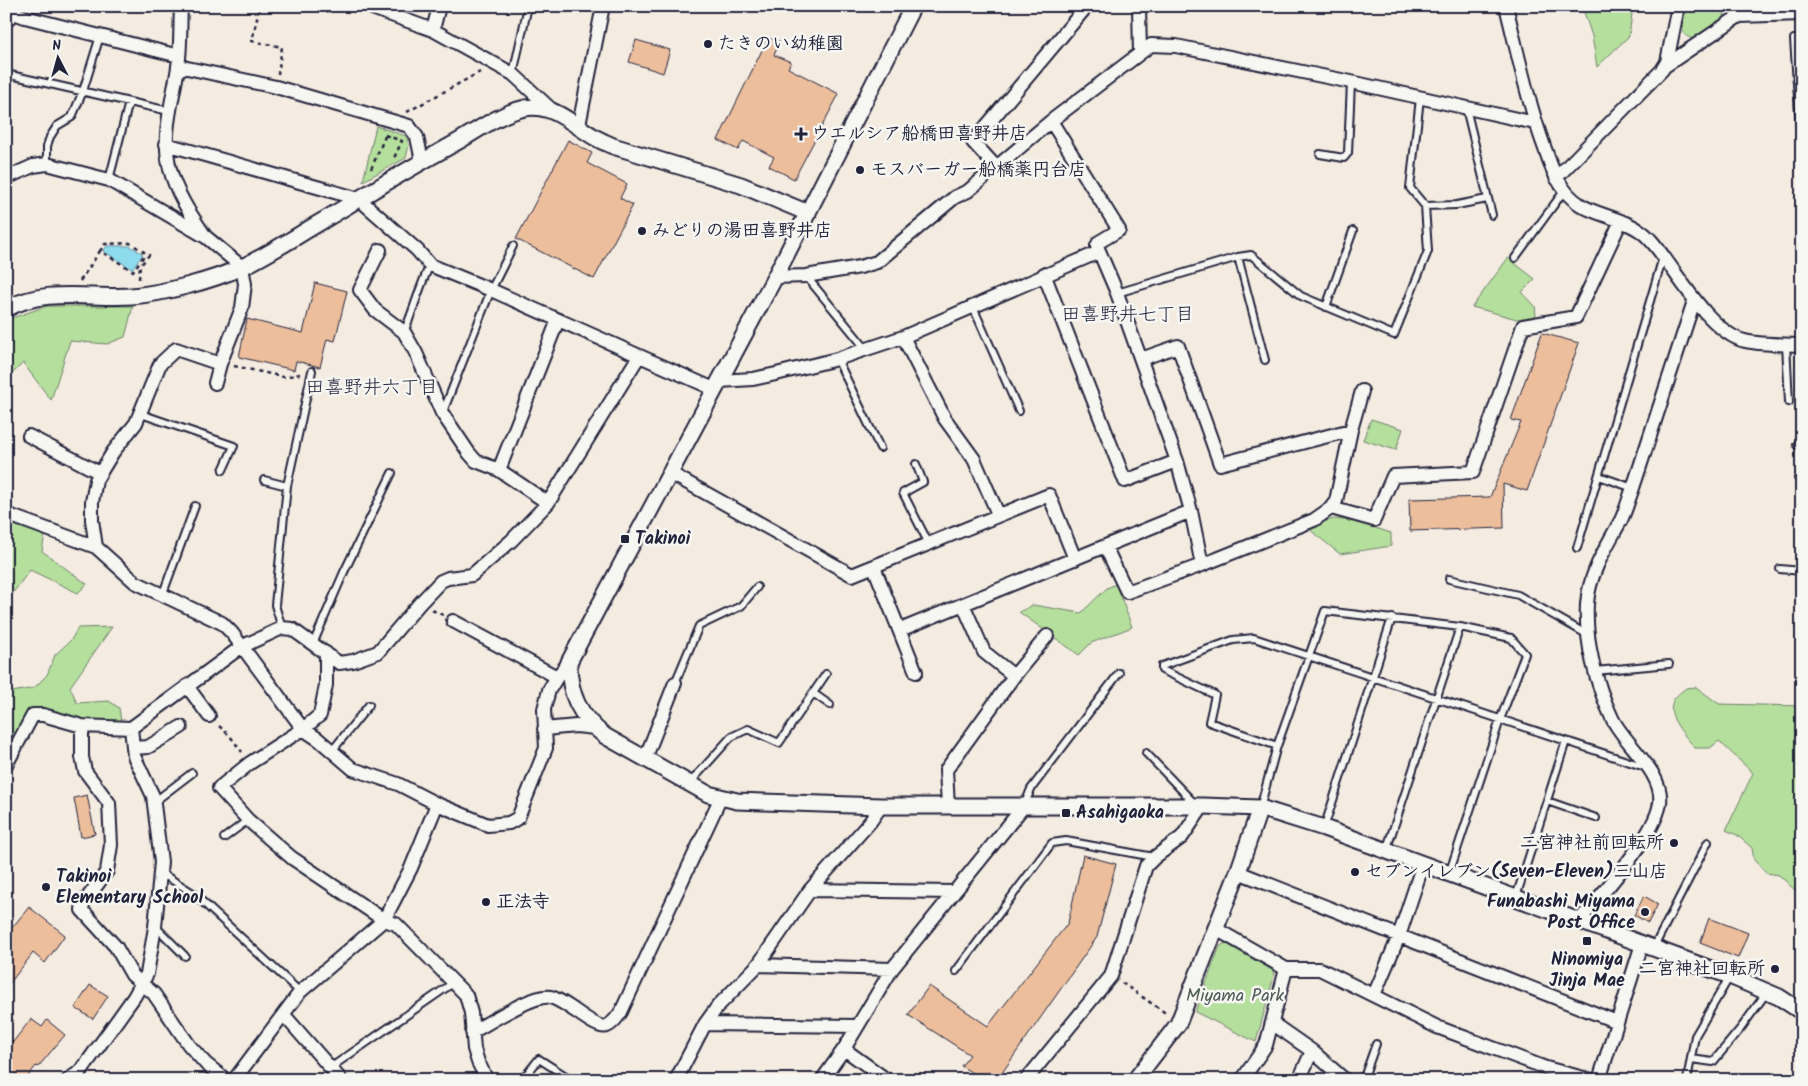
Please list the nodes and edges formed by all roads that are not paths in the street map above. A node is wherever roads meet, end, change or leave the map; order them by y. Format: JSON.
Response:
{"nodes":[{"id":1,"x":181,"y":6,"type":"edge"},
{"id":2,"x":372,"y":6,"type":"edge"},
{"id":3,"x":439,"y":6,"type":"edge"},
{"id":4,"x":528,"y":6,"type":"edge"},
{"id":5,"x":603,"y":6,"type":"edge"},
{"id":6,"x":913,"y":6,"type":"edge"},
{"id":7,"x":1087,"y":6,"type":"edge"},
{"id":8,"x":1139,"y":6,"type":"edge"},
{"id":9,"x":1506,"y":6,"type":"edge"},
{"id":10,"x":1678,"y":6,"type":"edge"},
{"id":11,"x":19,"y":12,"type":"edge"},
{"id":12,"x":1802,"y":14,"type":"edge"},
{"id":13,"x":6,"y":26,"type":"edge"},
{"id":14,"x":433,"y":30,"type":"junction"},
{"id":15,"x":100,"y":36,"type":"junction"},
{"id":16,"x":1802,"y":39,"type":"edge"},
{"id":17,"x":1140,"y":53,"type":"junction"},
{"id":18,"x":178,"y":61,"type":"junction"},
{"id":19,"x":1665,"y":66,"type":"junction"},
{"id":20,"x":6,"y":74,"type":"edge"},
{"id":21,"x":513,"y":74,"type":"junction"},
{"id":22,"x":1351,"y":82,"type":"junction"},
{"id":23,"x":83,"y":91,"type":"junction"},
{"id":24,"x":1420,"y":98,"type":"junction"},
{"id":25,"x":129,"y":102,"type":"junction"},
{"id":26,"x":1800,"y":104,"type":"edge"},
{"id":27,"x":1466,"y":108,"type":"junction"},
{"id":28,"x":553,"y":111,"type":"junction"},
{"id":29,"x":169,"y":112,"type":"junction"},
{"id":30,"x":1051,"y":122,"type":"junction"},
{"id":31,"x":1536,"y":123,"type":"junction"},
{"id":32,"x":579,"y":125,"type":"junction"},
{"id":33,"x":166,"y":144,"type":"junction"},
{"id":34,"x":1320,"y":154,"type":"dead end"},
{"id":35,"x":1802,"y":157,"type":"edge"},
{"id":36,"x":422,"y":161,"type":"junction"},
{"id":37,"x":47,"y":164,"type":"junction"},
{"id":38,"x":996,"y":168,"type":"junction"},
{"id":39,"x":6,"y":178,"type":"edge"},
{"id":40,"x":1556,"y":178,"type":"junction"},
{"id":41,"x":109,"y":180,"type":"junction"},
{"id":42,"x":1564,"y":191,"type":"junction"},
{"id":43,"x":358,"y":199,"type":"junction"},
{"id":44,"x":1487,"y":199,"type":"junction"},
{"id":45,"x":1425,"y":206,"type":"junction"},
{"id":46,"x":808,"y":213,"type":"junction"},
{"id":47,"x":1492,"y":215,"type":"dead end"},
{"id":48,"x":1621,"y":221,"type":"junction"},
{"id":49,"x":1353,"y":231,"type":"dead end"},
{"id":50,"x":206,"y":238,"type":"junction"},
{"id":51,"x":513,"y":246,"type":"dead end"},
{"id":52,"x":380,"y":250,"type":"dead end"},
{"id":53,"x":1099,"y":252,"type":"junction"},
{"id":54,"x":1238,"y":257,"type":"junction"},
{"id":55,"x":1663,"y":257,"type":"junction"},
{"id":56,"x":1515,"y":258,"type":"dead end"},
{"id":57,"x":430,"y":265,"type":"junction"},
{"id":58,"x":242,"y":267,"type":"junction"},
{"id":59,"x":1044,"y":274,"type":"junction"},
{"id":60,"x":806,"y":276,"type":"junction"},
{"id":61,"x":775,"y":277,"type":"junction"},
{"id":62,"x":491,"y":290,"type":"junction"},
{"id":63,"x":1117,"y":293,"type":"junction"},
{"id":64,"x":1694,"y":301,"type":"junction"},
{"id":65,"x":973,"y":307,"type":"junction"},
{"id":66,"x":1326,"y":307,"type":"junction"},
{"id":67,"x":6,"y":309,"type":"edge"},
{"id":68,"x":558,"y":320,"type":"junction"},
{"id":69,"x":404,"y":332,"type":"junction"},
{"id":70,"x":904,"y":337,"type":"junction"},
{"id":71,"x":1786,"y":344,"type":"junction"},
{"id":72,"x":1802,"y":345,"type":"edge"},
{"id":73,"x":866,"y":349,"type":"junction"},
{"id":74,"x":638,"y":356,"type":"junction"},
{"id":75,"x":837,"y":359,"type":"junction"},
{"id":76,"x":1141,"y":359,"type":"junction"},
{"id":77,"x":1265,"y":360,"type":"dead end"},
{"id":78,"x":220,"y":364,"type":"junction"},
{"id":79,"x":312,"y":371,"type":"road end"},
{"id":80,"x":215,"y":383,"type":"dead end"},
{"id":81,"x":716,"y":385,"type":"junction"},
{"id":82,"x":1362,"y":391,"type":"dead end"},
{"id":83,"x":1789,"y":402,"type":"dead end"},
{"id":84,"x":1019,"y":410,"type":"dead end"},
{"id":85,"x":442,"y":413,"type":"junction"},
{"id":86,"x":142,"y":414,"type":"junction"},
{"id":87,"x":1351,"y":430,"type":"junction"},
{"id":88,"x":29,"y":436,"type":"dead end"},
{"id":89,"x":880,"y":448,"type":"dead end"},
{"id":90,"x":1177,"y":461,"type":"junction"},
{"id":91,"x":916,"y":464,"type":"dead end"},
{"id":92,"x":223,"y":470,"type":"dead end"},
{"id":93,"x":499,"y":470,"type":"junction"},
{"id":94,"x":100,"y":473,"type":"junction"},
{"id":95,"x":392,"y":473,"type":"dead end"},
{"id":96,"x":670,"y":473,"type":"junction"},
{"id":97,"x":1599,"y":476,"type":"junction"},
{"id":98,"x":264,"y":480,"type":"dead end"},
{"id":99,"x":287,"y":486,"type":"junction"},
{"id":100,"x":1633,"y":488,"type":"junction"},
{"id":101,"x":548,"y":503,"type":"junction"},
{"id":102,"x":195,"y":506,"type":"dead end"},
{"id":103,"x":1331,"y":508,"type":"junction"},
{"id":104,"x":1191,"y":512,"type":"junction"},
{"id":105,"x":6,"y":514,"type":"edge"},
{"id":106,"x":998,"y":514,"type":"junction"},
{"id":107,"x":929,"y":544,"type":"junction"},
{"id":108,"x":1105,"y":546,"type":"junction"},
{"id":109,"x":96,"y":547,"type":"junction"},
{"id":110,"x":1577,"y":548,"type":"dead end"},
{"id":111,"x":1075,"y":559,"type":"junction"},
{"id":112,"x":1202,"y":565,"type":"junction"},
{"id":113,"x":874,"y":567,"type":"junction"},
{"id":114,"x":1780,"y":569,"type":"dead end"},
{"id":115,"x":1802,"y":571,"type":"edge"},
{"id":116,"x":1449,"y":580,"type":"dead end"},
{"id":117,"x":757,"y":587,"type":"dead end"},
{"id":118,"x":162,"y":596,"type":"junction"},
{"id":119,"x":963,"y":604,"type":"junction"},
{"id":120,"x":1392,"y":618,"type":"junction"},
{"id":121,"x":453,"y":621,"type":"road end"},
{"id":122,"x":1460,"y":627,"type":"junction"},
{"id":123,"x":282,"y":628,"type":"junction"},
{"id":124,"x":900,"y":630,"type":"junction"},
{"id":125,"x":1589,"y":635,"type":"junction"},
{"id":126,"x":1047,"y":636,"type":"dead end"},
{"id":127,"x":313,"y":644,"type":"junction"},
{"id":128,"x":241,"y":647,"type":"junction"},
{"id":129,"x":326,"y":653,"type":"junction"},
{"id":130,"x":1308,"y":656,"type":"junction"},
{"id":131,"x":570,"y":662,"type":"junction"},
{"id":132,"x":1669,"y":664,"type":"dead end"},
{"id":133,"x":1595,"y":671,"type":"junction"},
{"id":134,"x":916,"y":672,"type":"dead end"},
{"id":135,"x":1119,"y":673,"type":"dead end"},
{"id":136,"x":826,"y":674,"type":"dead end"},
{"id":137,"x":1014,"y":676,"type":"junction"},
{"id":138,"x":557,"y":677,"type":"junction"},
{"id":139,"x":1373,"y":677,"type":"junction"},
{"id":140,"x":676,"y":683,"type":"joint"},
{"id":141,"x":188,"y":686,"type":"junction"},
{"id":142,"x":813,"y":693,"type":"junction"},
{"id":143,"x":1436,"y":698,"type":"junction"},
{"id":144,"x":369,"y":705,"type":"dead end"},
{"id":145,"x":830,"y":706,"type":"dead end"},
{"id":146,"x":210,"y":716,"type":"road end"},
{"id":147,"x":1500,"y":720,"type":"junction"},
{"id":148,"x":82,"y":726,"type":"junction"},
{"id":149,"x":181,"y":727,"type":"dead end"},
{"id":150,"x":131,"y":728,"type":"junction"},
{"id":151,"x":595,"y":728,"type":"junction"},
{"id":152,"x":303,"y":729,"type":"junction"},
{"id":153,"x":544,"y":729,"type":"junction"},
{"id":154,"x":1566,"y":741,"type":"junction"},
{"id":155,"x":1277,"y":746,"type":"junction"},
{"id":156,"x":133,"y":748,"type":"junction"},
{"id":157,"x":332,"y":751,"type":"junction"},
{"id":158,"x":1146,"y":753,"type":"dead end"},
{"id":159,"x":645,"y":759,"type":"junction"},
{"id":160,"x":6,"y":765,"type":"edge"},
{"id":161,"x":1649,"y":769,"type":"junction"},
{"id":162,"x":192,"y":773,"type":"dead end"},
{"id":163,"x":688,"y":784,"type":"junction"},
{"id":164,"x":721,"y":797,"type":"junction"},
{"id":165,"x":1547,"y":801,"type":"junction"},
{"id":166,"x":154,"y":802,"type":"junction"},
{"id":167,"x":437,"y":804,"type":"junction"},
{"id":168,"x":1200,"y":805,"type":"junction"},
{"id":169,"x":881,"y":806,"type":"junction"},
{"id":170,"x":948,"y":806,"type":"junction"},
{"id":171,"x":1024,"y":806,"type":"junction"},
{"id":172,"x":1260,"y":808,"type":"junction"},
{"id":173,"x":1596,"y":818,"type":"dead end"},
{"id":174,"x":248,"y":820,"type":"junction"},
{"id":175,"x":1324,"y":828,"type":"junction"},
{"id":176,"x":224,"y":838,"type":"dead end"},
{"id":177,"x":1708,"y":842,"type":"dead end"},
{"id":178,"x":1386,"y":850,"type":"junction"},
{"id":179,"x":1155,"y":857,"type":"junction"},
{"id":180,"x":1423,"y":864,"type":"junction"},
{"id":181,"x":160,"y":872,"type":"junction"},
{"id":182,"x":1238,"y":872,"type":"junction"},
{"id":183,"x":1449,"y":874,"type":"junction"},
{"id":184,"x":810,"y":890,"type":"junction"},
{"id":185,"x":953,"y":892,"type":"junction"},
{"id":186,"x":1516,"y":898,"type":"junction"},
{"id":187,"x":384,"y":920,"type":"junction"},
{"id":188,"x":1579,"y":921,"type":"junction"},
{"id":189,"x":155,"y":927,"type":"junction"},
{"id":190,"x":1216,"y":929,"type":"junction"},
{"id":191,"x":1399,"y":936,"type":"junction"},
{"id":192,"x":1647,"y":946,"type":"junction"},
{"id":193,"x":185,"y":956,"type":"dead end"},
{"id":194,"x":758,"y":965,"type":"junction"},
{"id":195,"x":892,"y":969,"type":"junction"},
{"id":196,"x":1286,"y":970,"type":"junction"},
{"id":197,"x":956,"y":971,"type":"dead end"},
{"id":198,"x":1730,"y":976,"type":"junction"},
{"id":199,"x":453,"y":983,"type":"junction"},
{"id":200,"x":141,"y":984,"type":"junction"},
{"id":201,"x":300,"y":992,"type":"junction"},
{"id":202,"x":1766,"y":992,"type":"junction"},
{"id":203,"x":1374,"y":995,"type":"junction"},
{"id":204,"x":1802,"y":1012,"type":"edge"},
{"id":205,"x":284,"y":1015,"type":"junction"},
{"id":206,"x":1617,"y":1022,"type":"junction"},
{"id":207,"x":1272,"y":1023,"type":"junction"},
{"id":208,"x":705,"y":1024,"type":"junction"},
{"id":209,"x":858,"y":1026,"type":"junction"},
{"id":210,"x":472,"y":1032,"type":"junction"},
{"id":211,"x":1376,"y":1044,"type":"dead end"},
{"id":212,"x":844,"y":1048,"type":"junction"},
{"id":213,"x":1312,"y":1050,"type":"junction"},
{"id":214,"x":1691,"y":1059,"type":"junction"},
{"id":215,"x":330,"y":1068,"type":"junction"},
{"id":216,"x":1545,"y":1074,"type":"edge"},
{"id":217,"x":68,"y":1080,"type":"edge"},
{"id":218,"x":226,"y":1080,"type":"edge"},
{"id":219,"x":234,"y":1080,"type":"edge"},
{"id":220,"x":341,"y":1080,"type":"edge"},
{"id":221,"x":487,"y":1080,"type":"edge"},
{"id":222,"x":522,"y":1080,"type":"edge"},
{"id":223,"x":572,"y":1080,"type":"edge"},
{"id":224,"x":676,"y":1080,"type":"edge"},
{"id":225,"x":822,"y":1080,"type":"edge"},
{"id":226,"x":887,"y":1080,"type":"edge"},
{"id":227,"x":1026,"y":1080,"type":"edge"},
{"id":228,"x":1134,"y":1080,"type":"edge"},
{"id":229,"x":1242,"y":1080,"type":"edge"},
{"id":230,"x":1299,"y":1080,"type":"edge"},
{"id":231,"x":1345,"y":1080,"type":"edge"},
{"id":232,"x":1363,"y":1080,"type":"edge"},
{"id":233,"x":1591,"y":1080,"type":"edge"},
{"id":234,"x":1599,"y":1080,"type":"edge"},
{"id":235,"x":1687,"y":1080,"type":"edge"}],
"edges":[{"from":1,"to":18,"type":"street"},
{"from":2,"to":14,"type":"street"},
{"from":3,"to":14,"type":"street"},
{"from":4,"to":21,"type":"lane"},
{"from":5,"to":32,"type":"street"},
{"from":6,"to":46,"type":"street"},
{"from":7,"to":38,"type":"street"},
{"from":8,"to":17,"type":"street"},
{"from":9,"to":31,"type":"street"},
{"from":10,"to":19,"type":"street"},
{"from":11,"to":13,"type":"lane"},
{"from":11,"to":15,"type":"street"},
{"from":12,"to":19,"type":"street"},
{"from":14,"to":21,"type":"street"},
{"from":15,"to":18,"type":"street"},
{"from":15,"to":23,"type":"lane"},
{"from":16,"to":26,"type":"lane"},
{"from":17,"to":22,"type":"street"},
{"from":17,"to":30,"type":"street"},
{"from":18,"to":29,"type":"street"},
{"from":18,"to":36,"type":"street"},
{"from":19,"to":40,"type":"street"},
{"from":20,"to":23,"type":"lane"},
{"from":21,"to":28,"type":"street"},
{"from":22,"to":24,"type":"street"},
{"from":22,"to":34,"type":"lane"},
{"from":23,"to":25,"type":"lane"},
{"from":23,"to":37,"type":"lane"},
{"from":24,"to":27,"type":"street"},
{"from":24,"to":45,"type":"lane"},
{"from":25,"to":29,"type":"lane"},
{"from":25,"to":41,"type":"lane"},
{"from":26,"to":35,"type":"lane"},
{"from":27,"to":31,"type":"street"},
{"from":27,"to":44,"type":"lane"},
{"from":28,"to":32,"type":"street"},
{"from":28,"to":36,"type":"street"},
{"from":29,"to":33,"type":"street"},
{"from":30,"to":38,"type":"street"},
{"from":30,"to":53,"type":"street"},
{"from":31,"to":40,"type":"street"},
{"from":32,"to":46,"type":"street"},
{"from":33,"to":43,"type":"street"},
{"from":33,"to":50,"type":"street"},
{"from":36,"to":43,"type":"street"},
{"from":37,"to":39,"type":"street"},
{"from":37,"to":41,"type":"street"},
{"from":38,"to":60,"type":"street"},
{"from":40,"to":42,"type":"street"},
{"from":41,"to":50,"type":"street"},
{"from":42,"to":48,"type":"street"},
{"from":42,"to":56,"type":"lane"},
{"from":43,"to":57,"type":"street"},
{"from":43,"to":58,"type":"street"},
{"from":44,"to":45,"type":"lane"},
{"from":44,"to":47,"type":"lane"},
{"from":45,"to":66,"type":"lane"},
{"from":46,"to":61,"type":"street"},
{"from":48,"to":55,"type":"street"},
{"from":48,"to":103,"type":"street"},
{"from":49,"to":66,"type":"lane"},
{"from":50,"to":58,"type":"street"},
{"from":51,"to":62,"type":"lane"},
{"from":52,"to":69,"type":"street"},
{"from":53,"to":59,"type":"street"},
{"from":53,"to":63,"type":"street"},
{"from":54,"to":63,"type":"lane"},
{"from":54,"to":66,"type":"lane"},
{"from":54,"to":77,"type":"lane"},
{"from":55,"to":64,"type":"street"},
{"from":55,"to":97,"type":"lane"},
{"from":57,"to":62,"type":"street"},
{"from":57,"to":69,"type":"lane"},
{"from":58,"to":67,"type":"street"},
{"from":58,"to":78,"type":"street"},
{"from":59,"to":65,"type":"street"},
{"from":59,"to":90,"type":"street"},
{"from":60,"to":61,"type":"street"},
{"from":60,"to":73,"type":"lane"},
{"from":61,"to":81,"type":"street"},
{"from":62,"to":68,"type":"street"},
{"from":62,"to":85,"type":"lane"},
{"from":63,"to":76,"type":"street"},
{"from":64,"to":71,"type":"street"},
{"from":64,"to":100,"type":"street"},
{"from":65,"to":70,"type":"street"},
{"from":65,"to":84,"type":"lane"},
{"from":68,"to":74,"type":"street"},
{"from":68,"to":93,"type":"street"},
{"from":69,"to":85,"type":"street"},
{"from":70,"to":73,"type":"street"},
{"from":70,"to":106,"type":"street"},
{"from":71,"to":72,"type":"street"},
{"from":71,"to":83,"type":"lane"},
{"from":73,"to":75,"type":"street"},
{"from":74,"to":81,"type":"street"},
{"from":74,"to":101,"type":"street"},
{"from":75,"to":81,"type":"street"},
{"from":75,"to":89,"type":"lane"},
{"from":76,"to":87,"type":"street"},
{"from":76,"to":90,"type":"street"},
{"from":78,"to":80,"type":"street"},
{"from":78,"to":86,"type":"street"},
{"from":79,"to":99,"type":"lane"},
{"from":81,"to":96,"type":"street"},
{"from":82,"to":87,"type":"street"},
{"from":85,"to":93,"type":"street"},
{"from":86,"to":92,"type":"lane"},
{"from":86,"to":94,"type":"street"},
{"from":87,"to":103,"type":"street"},
{"from":88,"to":94,"type":"street"},
{"from":90,"to":104,"type":"street"},
{"from":91,"to":107,"type":"lane"},
{"from":93,"to":101,"type":"street"},
{"from":94,"to":109,"type":"street"},
{"from":95,"to":127,"type":"lane"},
{"from":96,"to":113,"type":"street"},
{"from":96,"to":131,"type":"street"},
{"from":97,"to":100,"type":"lane"},
{"from":97,"to":110,"type":"lane"},
{"from":98,"to":99,"type":"lane"},
{"from":99,"to":123,"type":"lane"},
{"from":100,"to":125,"type":"street"},
{"from":101,"to":129,"type":"street"},
{"from":102,"to":118,"type":"lane"},
{"from":103,"to":112,"type":"street"},
{"from":104,"to":108,"type":"street"},
{"from":104,"to":112,"type":"street"},
{"from":105,"to":109,"type":"street"},
{"from":106,"to":107,"type":"street"},
{"from":106,"to":111,"type":"street"},
{"from":107,"to":113,"type":"street"},
{"from":108,"to":111,"type":"street"},
{"from":108,"to":112,"type":"street"},
{"from":109,"to":118,"type":"street"},
{"from":111,"to":119,"type":"street"},
{"from":113,"to":124,"type":"street"},
{"from":114,"to":115,"type":"lane"},
{"from":116,"to":125,"type":"lane"},
{"from":117,"to":140,"type":"lane"},
{"from":118,"to":128,"type":"street"},
{"from":119,"to":124,"type":"street"},
{"from":119,"to":137,"type":"street"},
{"from":120,"to":122,"type":"lane"},
{"from":120,"to":130,"type":"lane"},
{"from":120,"to":139,"type":"lane"},
{"from":121,"to":138,"type":"street"},
{"from":122,"to":143,"type":"lane"},
{"from":122,"to":147,"type":"lane"},
{"from":123,"to":127,"type":"street"},
{"from":123,"to":128,"type":"street"},
{"from":124,"to":134,"type":"street"},
{"from":125,"to":133,"type":"street"},
{"from":126,"to":137,"type":"street"},
{"from":127,"to":129,"type":"street"},
{"from":128,"to":141,"type":"street"},
{"from":128,"to":152,"type":"street"},
{"from":129,"to":152,"type":"street"},
{"from":130,"to":139,"type":"lane"},
{"from":130,"to":155,"type":"lane"},
{"from":130,"to":155,"type":"lane"},
{"from":131,"to":138,"type":"street"},
{"from":131,"to":151,"type":"street"},
{"from":132,"to":133,"type":"lane"},
{"from":133,"to":161,"type":"street"},
{"from":135,"to":171,"type":"lane"},
{"from":136,"to":142,"type":"lane"},
{"from":137,"to":170,"type":"street"},
{"from":138,"to":153,"type":"street"},
{"from":139,"to":143,"type":"lane"},
{"from":139,"to":175,"type":"lane"},
{"from":140,"to":159,"type":"street"},
{"from":141,"to":146,"type":"street"},
{"from":141,"to":150,"type":"street"},
{"from":142,"to":145,"type":"lane"},
{"from":142,"to":163,"type":"lane"},
{"from":143,"to":147,"type":"lane"},
{"from":143,"to":178,"type":"lane"},
{"from":144,"to":157,"type":"lane"},
{"from":147,"to":154,"type":"lane"},
{"from":147,"to":183,"type":"lane"},
{"from":148,"to":150,"type":"street"},
{"from":148,"to":160,"type":"street"},
{"from":148,"to":200,"type":"street"},
{"from":149,"to":156,"type":"street"},
{"from":150,"to":156,"type":"street"},
{"from":151,"to":153,"type":"street"},
{"from":151,"to":159,"type":"street"},
{"from":152,"to":157,"type":"street"},
{"from":152,"to":174,"type":"street"},
{"from":153,"to":167,"type":"street"},
{"from":154,"to":161,"type":"lane"},
{"from":154,"to":165,"type":"lane"},
{"from":155,"to":172,"type":"lane"},
{"from":156,"to":166,"type":"street"},
{"from":157,"to":167,"type":"street"},
{"from":158,"to":168,"type":"lane"},
{"from":159,"to":163,"type":"street"},
{"from":161,"to":188,"type":"street"},
{"from":162,"to":166,"type":"lane"},
{"from":163,"to":164,"type":"street"},
{"from":164,"to":169,"type":"street"},
{"from":164,"to":210,"type":"street"},
{"from":165,"to":173,"type":"lane"},
{"from":165,"to":186,"type":"lane"},
{"from":166,"to":181,"type":"street"},
{"from":167,"to":187,"type":"street"},
{"from":168,"to":171,"type":"street"},
{"from":168,"to":172,"type":"street"},
{"from":168,"to":179,"type":"street"},
{"from":169,"to":170,"type":"street"},
{"from":169,"to":184,"type":"street"},
{"from":170,"to":171,"type":"street"},
{"from":171,"to":185,"type":"street"},
{"from":172,"to":175,"type":"street"},
{"from":172,"to":182,"type":"street"},
{"from":174,"to":176,"type":"lane"},
{"from":174,"to":187,"type":"street"},
{"from":175,"to":178,"type":"street"},
{"from":177,"to":192,"type":"lane"},
{"from":178,"to":180,"type":"street"},
{"from":179,"to":197,"type":"lane"},
{"from":179,"to":227,"type":"street"},
{"from":180,"to":183,"type":"street"},
{"from":180,"to":191,"type":"street"},
{"from":181,"to":189,"type":"street"},
{"from":181,"to":201,"type":"lane"},
{"from":182,"to":190,"type":"street"},
{"from":182,"to":191,"type":"street"},
{"from":183,"to":186,"type":"street"},
{"from":184,"to":185,"type":"street"},
{"from":184,"to":194,"type":"street"},
{"from":185,"to":195,"type":"street"},
{"from":186,"to":188,"type":"street"},
{"from":187,"to":199,"type":"street"},
{"from":187,"to":201,"type":"street"},
{"from":188,"to":192,"type":"street"},
{"from":189,"to":193,"type":"lane"},
{"from":189,"to":200,"type":"street"},
{"from":190,"to":196,"type":"street"},
{"from":190,"to":228,"type":"street"},
{"from":191,"to":203,"type":"street"},
{"from":191,"to":206,"type":"street"},
{"from":192,"to":198,"type":"street"},
{"from":192,"to":206,"type":"street"},
{"from":194,"to":195,"type":"street"},
{"from":194,"to":208,"type":"street"},
{"from":195,"to":209,"type":"street"},
{"from":196,"to":203,"type":"street"},
{"from":196,"to":207,"type":"street"},
{"from":198,"to":202,"type":"street"},
{"from":198,"to":214,"type":"lane"},
{"from":199,"to":210,"type":"street"},
{"from":199,"to":215,"type":"lane"},
{"from":200,"to":217,"type":"street"},
{"from":200,"to":218,"type":"street"},
{"from":201,"to":205,"type":"street"},
{"from":202,"to":204,"type":"street"},
{"from":202,"to":214,"type":"lane"},
{"from":203,"to":216,"type":"street"},
{"from":205,"to":215,"type":"street"},
{"from":205,"to":219,"type":"street"},
{"from":206,"to":234,"type":"street"},
{"from":207,"to":213,"type":"street"},
{"from":207,"to":229,"type":"street"},
{"from":208,"to":209,"type":"street"},
{"from":208,"to":224,"type":"street"},
{"from":209,"to":212,"type":"street"},
{"from":210,"to":221,"type":"street"},
{"from":211,"to":232,"type":"lane"},
{"from":212,"to":225,"type":"street"},
{"from":212,"to":226,"type":"street"},
{"from":213,"to":230,"type":"street"},
{"from":213,"to":231,"type":"street"},
{"from":214,"to":235,"type":"lane"},
{"from":215,"to":220,"type":"street"},
{"from":216,"to":233,"type":"street"},
{"from":222,"to":223,"type":"lane"}]}
